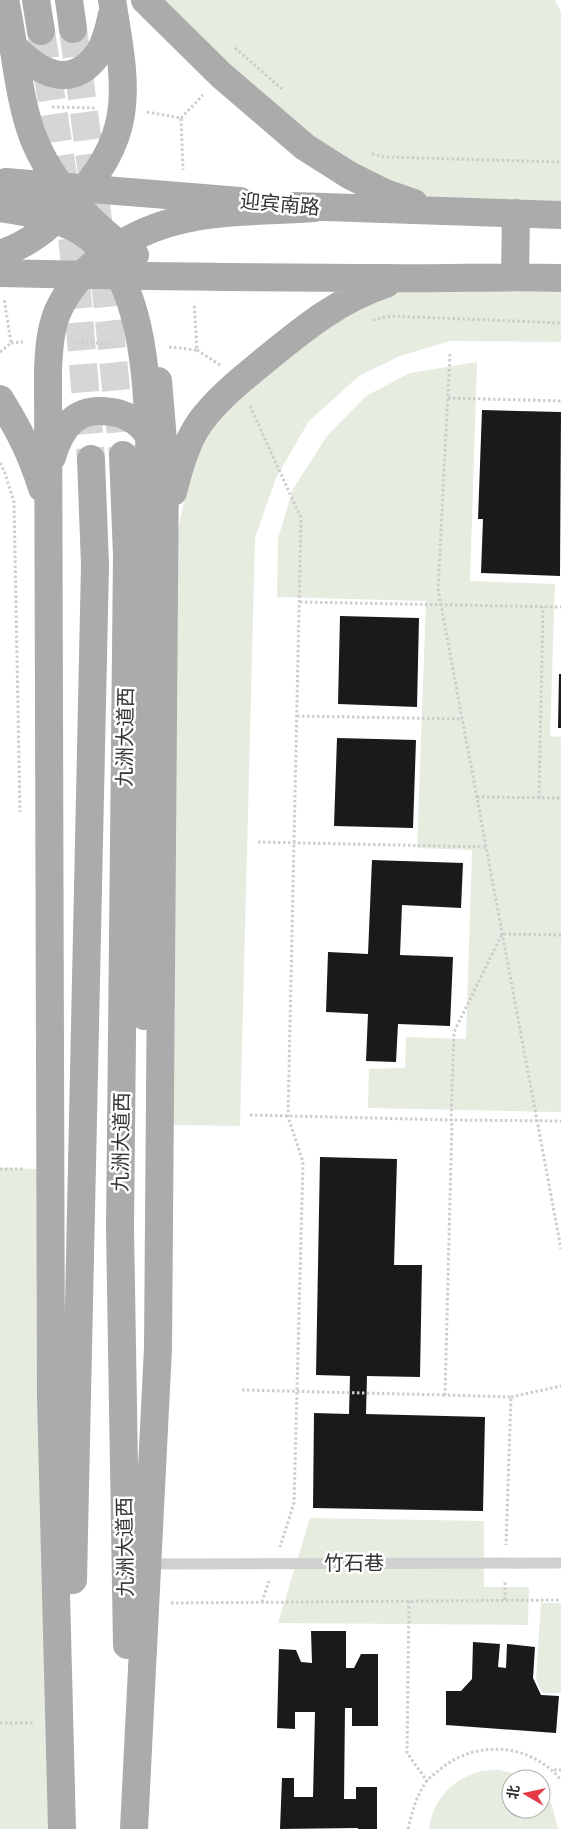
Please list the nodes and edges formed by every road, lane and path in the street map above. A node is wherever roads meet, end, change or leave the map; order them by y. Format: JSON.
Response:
{"nodes":[{"id":1,"x":5,"y":0,"type":"edge"},
{"id":2,"x":36,"y":0,"type":"edge"},
{"id":3,"x":68,"y":0,"type":"edge"},
{"id":4,"x":145,"y":0,"type":"edge"},
{"id":5,"x":113,"y":4,"type":"edge"},
{"id":6,"x":73,"y":29,"type":"tunnel mouth"},
{"id":7,"x":41,"y":31,"type":"tunnel mouth"},
{"id":8,"x":14,"y":47,"type":"junction"},
{"id":9,"x":234,"y":47,"type":"dead end"},
{"id":10,"x":284,"y":91,"type":"dead end"},
{"id":11,"x":370,"y":154,"type":"dead end"},
{"id":12,"x":561,"y":162,"type":"edge"},
{"id":13,"x":0,"y":183,"type":"edge"},
{"id":14,"x":69,"y":198,"type":"junction"},
{"id":15,"x":0,"y":208,"type":"edge"},
{"id":16,"x":314,"y":208,"type":"junction"},
{"id":17,"x":436,"y":211,"type":"junction"},
{"id":18,"x":516,"y":213,"type":"junction"},
{"id":19,"x":561,"y":215,"type":"edge"},
{"id":20,"x":0,"y":254,"type":"edge"},
{"id":21,"x":103,"y":264,"type":"junction"},
{"id":22,"x":516,"y":276,"type":"junction"},
{"id":23,"x":403,"y":278,"type":"junction"},
{"id":24,"x":561,"y":278,"type":"edge"},
{"id":25,"x":2,"y":284,"type":"edge"},
{"id":26,"x":365,"y":322,"type":"dead end"},
{"id":27,"x":561,"y":323,"type":"edge"},
{"id":28,"x":0,"y":352,"type":"edge"},
{"id":29,"x":450,"y":354,"type":"dead end"},
{"id":30,"x":241,"y":380,"type":"junction"},
{"id":31,"x":448,"y":398,"type":"junction"},
{"id":32,"x":0,"y":399,"type":"edge"},
{"id":33,"x":561,"y":401,"type":"edge"},
{"id":34,"x":123,"y":455,"type":"tunnel mouth"},
{"id":35,"x":91,"y":459,"type":"tunnel mouth"},
{"id":36,"x":165,"y":464,"type":"junction"},
{"id":37,"x":49,"y":469,"type":"junction"},
{"id":38,"x":50,"y":512,"type":"junction"},
{"id":39,"x":164,"y":561,"type":"junction"},
{"id":40,"x":300,"y":602,"type":"junction"},
{"id":41,"x":441,"y":605,"type":"junction"},
{"id":42,"x":543,"y":607,"type":"junction"},
{"id":43,"x":561,"y":607,"type":"edge"},
{"id":44,"x":297,"y":716,"type":"junction"},
{"id":45,"x":462,"y":719,"type":"junction"},
{"id":46,"x":477,"y":797,"type":"junction"},
{"id":47,"x":539,"y":798,"type":"junction"},
{"id":48,"x":561,"y":798,"type":"edge"},
{"id":49,"x":258,"y":842,"type":"dead end"},
{"id":50,"x":293,"y":842,"type":"junction"},
{"id":51,"x":486,"y":847,"type":"junction"},
{"id":52,"x":502,"y":934,"type":"junction"},
{"id":53,"x":561,"y":935,"type":"edge"},
{"id":54,"x":250,"y":1115,"type":"dead end"},
{"id":55,"x":288,"y":1116,"type":"junction"},
{"id":56,"x":451,"y":1120,"type":"junction"},
{"id":57,"x":538,"y":1120,"type":"junction"},
{"id":58,"x":561,"y":1121,"type":"edge"},
{"id":59,"x":561,"y":1249,"type":"edge"},
{"id":60,"x":561,"y":1386,"type":"edge"},
{"id":61,"x":242,"y":1390,"type":"dead end"},
{"id":62,"x":296,"y":1391,"type":"junction"},
{"id":63,"x":445,"y":1395,"type":"junction"},
{"id":64,"x":511,"y":1397,"type":"junction"},
{"id":65,"x":506,"y":1562,"type":"junction"},
{"id":66,"x":274,"y":1563,"type":"junction"},
{"id":67,"x":561,"y":1563,"type":"edge"},
{"id":68,"x":147,"y":1564,"type":"junction"},
{"id":69,"x":504,"y":1600,"type":"junction"},
{"id":70,"x":561,"y":1600,"type":"edge"},
{"id":71,"x":410,"y":1601,"type":"junction"},
{"id":72,"x":262,"y":1602,"type":"junction"},
{"id":73,"x":169,"y":1612,"type":"dead end"},
{"id":74,"x":59,"y":1722,"type":"junction"},
{"id":75,"x":0,"y":1724,"type":"edge"},
{"id":76,"x":553,"y":1770,"type":"junction"},
{"id":77,"x":561,"y":1770,"type":"edge"},
{"id":78,"x":561,"y":1780,"type":"edge"},
{"id":79,"x":427,"y":1781,"type":"junction"},
{"id":80,"x":62,"y":1829,"type":"edge"},
{"id":81,"x":68,"y":1829,"type":"edge"},
{"id":82,"x":132,"y":1829,"type":"edge"},
{"id":83,"x":408,"y":1829,"type":"edge"}],
"edges":[{"from":1,"to":8,"type":"main road"},
{"from":2,"to":7,"type":"main road"},
{"from":3,"to":6,"type":"main road"},
{"from":4,"to":17,"type":"main road"},
{"from":5,"to":8,"type":"main road"},
{"from":5,"to":14,"type":"main road"},
{"from":8,"to":14,"type":"main road"},
{"from":9,"to":10,"type":"path"},
{"from":11,"to":12,"type":"path"},
{"from":13,"to":14,"type":"main road"},
{"from":14,"to":16,"type":"main road","name":"迎宾南路"},
{"from":14,"to":20,"type":"main road"},
{"from":14,"to":21,"type":"main road"},
{"from":15,"to":82,"type":"main road","bridge":true},
{"from":16,"to":17,"type":"main road","name":"迎宾南路"},
{"from":16,"to":21,"type":"main road"},
{"from":17,"to":18,"type":"main road","name":"迎宾南路"},
{"from":18,"to":19,"type":"main road","name":"迎宾南路"},
{"from":18,"to":22,"type":"main road"},
{"from":21,"to":23,"type":"main road"},
{"from":21,"to":25,"type":"main road"},
{"from":21,"to":36,"type":"main road"},
{"from":21,"to":37,"type":"main road"},
{"from":22,"to":23,"type":"main road"},
{"from":22,"to":24,"type":"main road"},
{"from":23,"to":30,"type":"main road"},
{"from":25,"to":28,"type":"path"},
{"from":26,"to":27,"type":"path"},
{"from":29,"to":31,"type":"path"},
{"from":30,"to":39,"type":"main road"},
{"from":30,"to":40,"type":"path"},
{"from":31,"to":33,"type":"path"},
{"from":31,"to":41,"type":"path"},
{"from":32,"to":38,"type":"main road"},
{"from":34,"to":82,"type":"main road","name":"九洲大道西"},
{"from":35,"to":81,"type":"main road","name":"九洲大道西"},
{"from":36,"to":37,"type":"main road"},
{"from":36,"to":39,"type":"main road"},
{"from":37,"to":38,"type":"main road"},
{"from":38,"to":74,"type":"main road"},
{"from":39,"to":68,"type":"main road"},
{"from":40,"to":41,"type":"path"},
{"from":40,"to":44,"type":"path"},
{"from":41,"to":42,"type":"path"},
{"from":41,"to":45,"type":"path"},
{"from":42,"to":43,"type":"path"},
{"from":42,"to":47,"type":"path"},
{"from":44,"to":45,"type":"path"},
{"from":44,"to":50,"type":"path"},
{"from":45,"to":46,"type":"path"},
{"from":46,"to":47,"type":"path"},
{"from":46,"to":51,"type":"path"},
{"from":47,"to":48,"type":"path"},
{"from":49,"to":50,"type":"path"},
{"from":50,"to":51,"type":"path"},
{"from":50,"to":55,"type":"path"},
{"from":51,"to":52,"type":"path"},
{"from":52,"to":53,"type":"path"},
{"from":52,"to":56,"type":"path"},
{"from":52,"to":57,"type":"path"},
{"from":54,"to":55,"type":"path"},
{"from":55,"to":56,"type":"path"},
{"from":55,"to":62,"type":"path"},
{"from":56,"to":57,"type":"path"},
{"from":56,"to":63,"type":"path"},
{"from":57,"to":58,"type":"path"},
{"from":57,"to":59,"type":"path"},
{"from":60,"to":64,"type":"path"},
{"from":61,"to":62,"type":"path"},
{"from":62,"to":63,"type":"path"},
{"from":62,"to":66,"type":"path"},
{"from":63,"to":64,"type":"path"},
{"from":64,"to":65,"type":"path"},
{"from":65,"to":66,"type":"lane","name":"竹石巷"},
{"from":65,"to":67,"type":"lane","name":"竹石巷"},
{"from":65,"to":69,"type":"path"},
{"from":66,"to":68,"type":"lane","name":"竹石巷"},
{"from":66,"to":72,"type":"path"},
{"from":68,"to":82,"type":"main road"},
{"from":69,"to":70,"type":"path"},
{"from":69,"to":71,"type":"path"},
{"from":71,"to":72,"type":"path"},
{"from":71,"to":79,"type":"path"},
{"from":72,"to":73,"type":"path"},
{"from":74,"to":75,"type":"path"},
{"from":74,"to":80,"type":"main road"},
{"from":76,"to":77,"type":"path"},
{"from":76,"to":78,"type":"path"},
{"from":76,"to":79,"type":"path"},
{"from":79,"to":83,"type":"path"}]}
